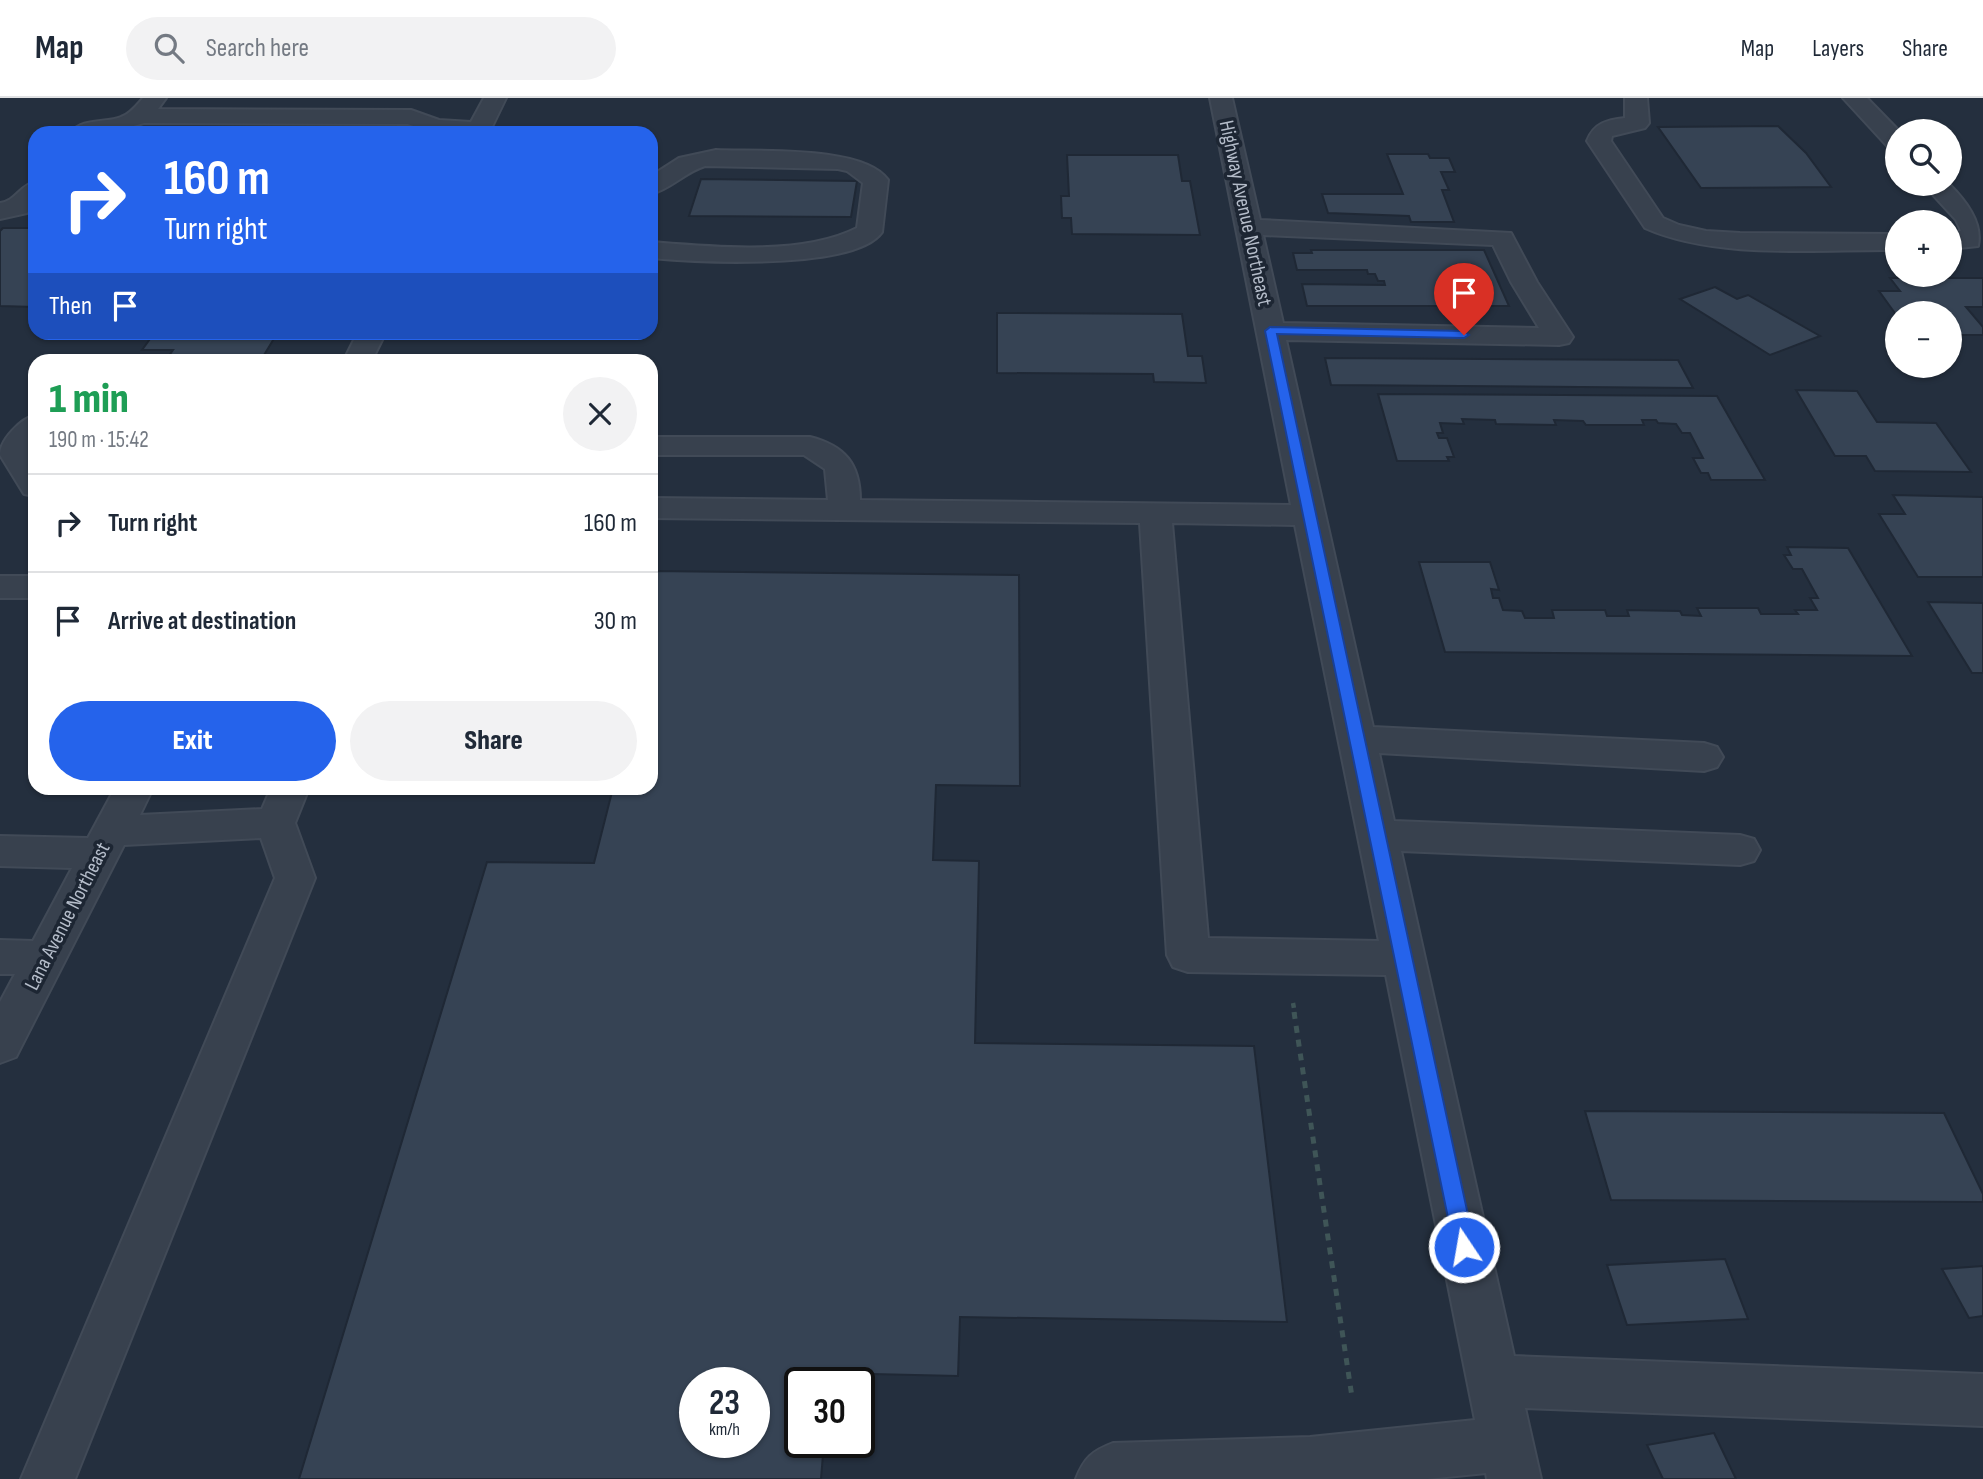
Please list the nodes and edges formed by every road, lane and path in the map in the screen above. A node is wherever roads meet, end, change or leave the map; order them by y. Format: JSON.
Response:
{"nodes":[{"id":1,"x":495,"y":98,"type":"edge"},
{"id":2,"x":1221,"y":98,"type":"edge"},
{"id":3,"x":1636,"y":98,"type":"edge"},
{"id":4,"x":1854,"y":98,"type":"edge"},
{"id":5,"x":148,"y":107,"type":"edge"},
{"id":6,"x":173,"y":125,"type":"edge"},
{"id":7,"x":119,"y":126,"type":"edge"},
{"id":8,"x":434,"y":126,"type":"edge"},
{"id":9,"x":481,"y":126,"type":"edge"},
{"id":10,"x":1885,"y":130,"type":"edge"},
{"id":11,"x":658,"y":182,"type":"edge"},
{"id":12,"x":1947,"y":196,"type":"edge"},
{"id":13,"x":1960,"y":210,"type":"edge"},
{"id":14,"x":1962,"y":212,"type":"edge"},
{"id":15,"x":1249,"y":227,"type":"junction"},
{"id":16,"x":1962,"y":241,"type":"edge"},
{"id":17,"x":1885,"y":242,"type":"edge"},
{"id":18,"x":658,"y":250,"type":"edge"},
{"id":19,"x":1270,"y":331,"type":"junction"},
{"id":20,"x":28,"y":433,"type":"edge"},
{"id":21,"x":658,"y":446,"type":"edge"},
{"id":22,"x":28,"y":476,"type":"edge"},
{"id":23,"x":658,"y":508,"type":"edge"},
{"id":24,"x":844,"y":510,"type":"junction"},
{"id":25,"x":1155,"y":513,"type":"junction"},
{"id":26,"x":1310,"y":515,"type":"junction"},
{"id":27,"x":0,"y":587,"type":"edge"},
{"id":28,"x":28,"y":587,"type":"edge"},
{"id":29,"x":1357,"y":738,"type":"junction"},
{"id":30,"x":1704,"y":757,"type":"dead end"},
{"id":31,"x":130,"y":795,"type":"edge"},
{"id":32,"x":283,"y":805,"type":"edge"},
{"id":33,"x":1377,"y":835,"type":"junction"},
{"id":34,"x":105,"y":842,"type":"junction"},
{"id":35,"x":1740,"y":850,"type":"dead end"},
{"id":36,"x":0,"y":851,"type":"edge"},
{"id":37,"x":0,"y":957,"type":"edge"},
{"id":38,"x":45,"y":958,"type":"junction"},
{"id":39,"x":1403,"y":958,"type":"junction"},
{"id":40,"x":1293,"y":1002,"type":"dead end"},
{"id":41,"x":0,"y":1044,"type":"edge"},
{"id":42,"x":1493,"y":1381,"type":"junction"},
{"id":43,"x":1352,"y":1397,"type":"dead end"},
{"id":44,"x":1983,"y":1400,"type":"edge"},
{"id":45,"x":1510,"y":1462,"type":"edge"},
{"id":46,"x":1306,"y":1471,"type":"edge"},
{"id":47,"x":1108,"y":1475,"type":"edge"},
{"id":48,"x":48,"y":1479,"type":"edge"}],
"edges":[{"from":1,"to":9,"type":"street"},
{"from":2,"to":15,"type":"street","name":"Highway Avenue Northeast"},
{"from":3,"to":17,"type":"street"},
{"from":4,"to":10,"type":"street"},
{"from":5,"to":6,"type":"street"},
{"from":5,"to":7,"type":"street"},
{"from":6,"to":8,"type":"street"},
{"from":11,"to":18,"type":"street"},
{"from":12,"to":13,"type":"street"},
{"from":14,"to":16,"type":"street"},
{"from":15,"to":19,"type":"street","name":"Highway Avenue Northeast"},
{"from":15,"to":19,"type":"street"},
{"from":19,"to":26,"type":"street","name":"Highway Avenue Northeast"},
{"from":20,"to":22,"type":"street"},
{"from":21,"to":24,"type":"street"},
{"from":23,"to":24,"type":"street"},
{"from":24,"to":25,"type":"street"},
{"from":25,"to":26,"type":"street"},
{"from":25,"to":39,"type":"street"},
{"from":26,"to":29,"type":"street","name":"Highway Avenue Northeast"},
{"from":27,"to":28,"type":"street"},
{"from":29,"to":30,"type":"street"},
{"from":29,"to":33,"type":"street","name":"Highway Avenue Northeast"},
{"from":31,"to":34,"type":"street","name":"Lana Avenue Northeast"},
{"from":32,"to":34,"type":"street"},
{"from":32,"to":48,"type":"street"},
{"from":33,"to":35,"type":"street"},
{"from":33,"to":39,"type":"street","name":"Highway Avenue Northeast"},
{"from":34,"to":36,"type":"street"},
{"from":34,"to":38,"type":"street","name":"Lana Avenue Northeast"},
{"from":37,"to":38,"type":"street"},
{"from":38,"to":41,"type":"street","name":"Lana Avenue Northeast"},
{"from":39,"to":42,"type":"street","name":"Highway Avenue Northeast"},
{"from":40,"to":43,"type":"path"},
{"from":42,"to":44,"type":"street"},
{"from":42,"to":45,"type":"street","name":"Highway Avenue Northeast"},
{"from":45,"to":46,"type":"street"},
{"from":46,"to":47,"type":"street"}]}
